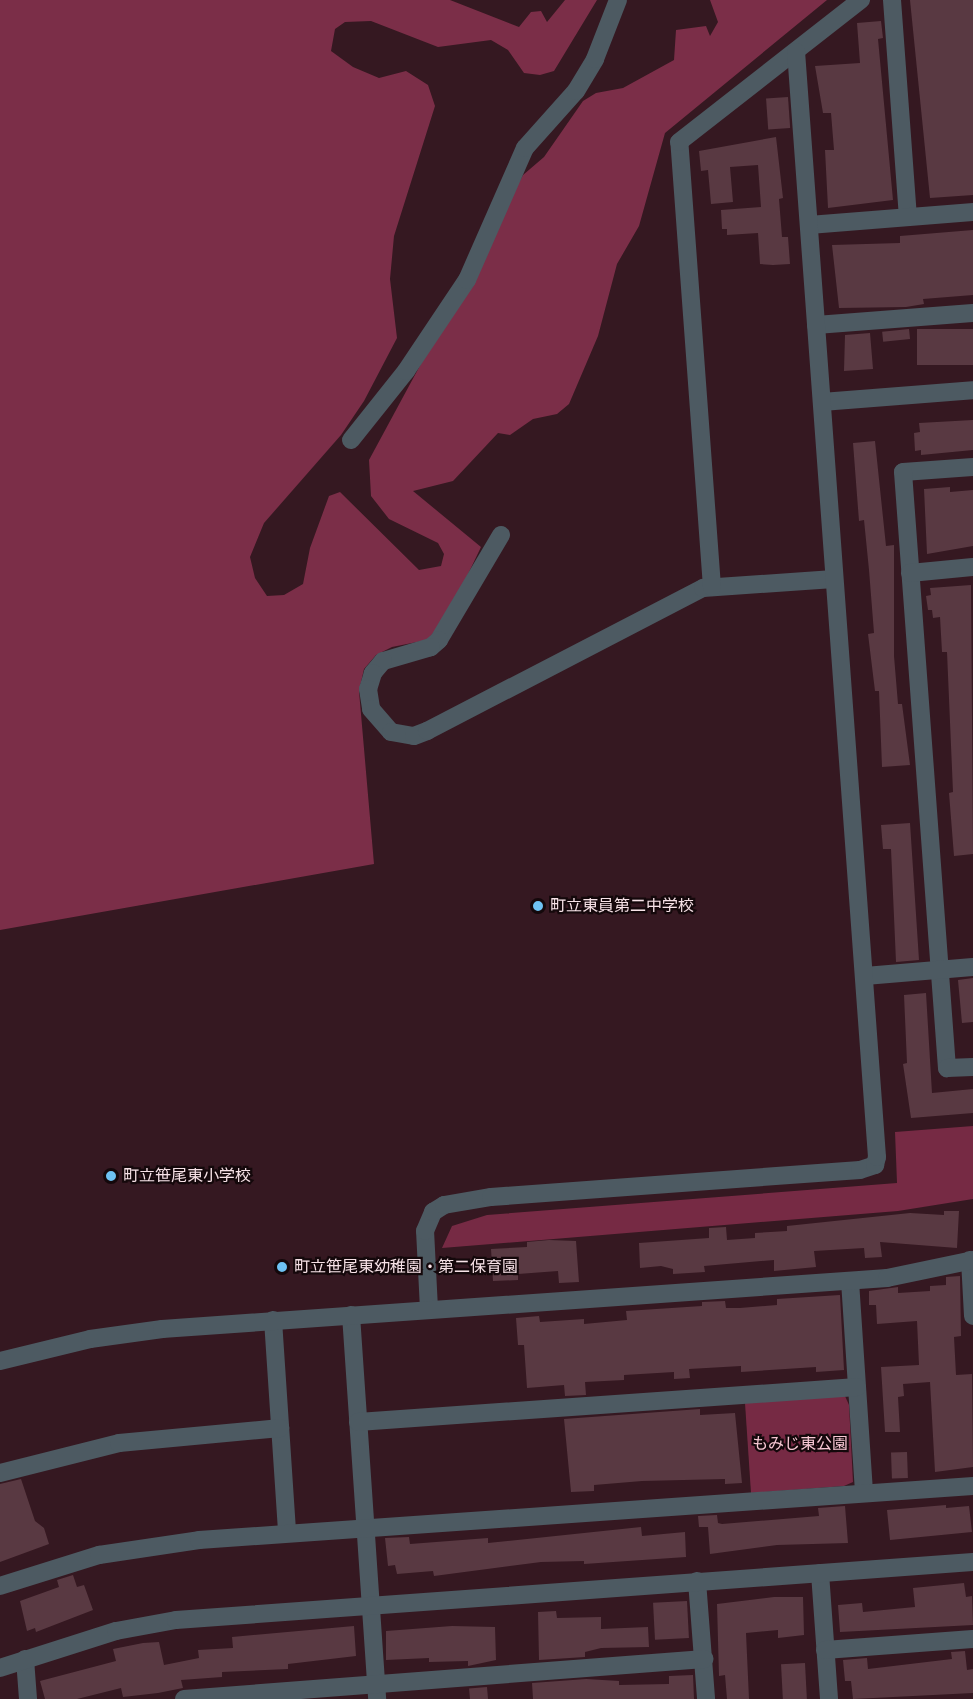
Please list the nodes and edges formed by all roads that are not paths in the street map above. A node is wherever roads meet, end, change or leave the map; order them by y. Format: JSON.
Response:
{"nodes":[{"id":1,"x":618,"y":0,"type":"edge"},
{"id":2,"x":861,"y":0,"type":"edge"},
{"id":3,"x":892,"y":0,"type":"edge"},
{"id":4,"x":796,"y":52,"type":"junction"},
{"id":5,"x":973,"y":212,"type":"edge"},
{"id":6,"x":908,"y":216,"type":"junction"},
{"id":7,"x":809,"y":225,"type":"junction"},
{"id":8,"x":973,"y":313,"type":"edge"},
{"id":9,"x":816,"y":325,"type":"junction"},
{"id":10,"x":973,"y":390,"type":"edge"},
{"id":11,"x":822,"y":402,"type":"junction"},
{"id":12,"x":351,"y":440,"type":"dead end"},
{"id":13,"x":973,"y":467,"type":"edge"},
{"id":14,"x":501,"y":535,"type":"dead end"},
{"id":15,"x":973,"y":567,"type":"edge"},
{"id":16,"x":910,"y":573,"type":"junction"},
{"id":17,"x":834,"y":579,"type":"junction"},
{"id":18,"x":712,"y":587,"type":"junction"},
{"id":19,"x":973,"y":967,"type":"edge"},
{"id":20,"x":939,"y":970,"type":"junction"},
{"id":21,"x":865,"y":976,"type":"junction"},
{"id":22,"x":973,"y":1067,"type":"edge"},
{"id":23,"x":971,"y":1260,"type":"edge"},
{"id":24,"x":850,"y":1281,"type":"junction"},
{"id":25,"x":429,"y":1309,"type":"junction"},
{"id":26,"x":351,"y":1315,"type":"junction"},
{"id":27,"x":973,"y":1316,"type":"edge"},
{"id":28,"x":273,"y":1320,"type":"junction"},
{"id":29,"x":0,"y":1361,"type":"edge"},
{"id":30,"x":857,"y":1387,"type":"junction"},
{"id":31,"x":358,"y":1422,"type":"junction"},
{"id":32,"x":280,"y":1428,"type":"junction"},
{"id":33,"x":0,"y":1473,"type":"edge"},
{"id":34,"x":973,"y":1486,"type":"edge"},
{"id":35,"x":864,"y":1493,"type":"junction"},
{"id":36,"x":366,"y":1528,"type":"junction"},
{"id":37,"x":287,"y":1533,"type":"junction"},
{"id":38,"x":973,"y":1562,"type":"edge"},
{"id":39,"x":820,"y":1573,"type":"junction"},
{"id":40,"x":698,"y":1581,"type":"junction"},
{"id":41,"x":0,"y":1586,"type":"edge"},
{"id":42,"x":370,"y":1605,"type":"junction"},
{"id":43,"x":973,"y":1640,"type":"edge"},
{"id":44,"x":825,"y":1650,"type":"junction"},
{"id":45,"x":26,"y":1659,"type":"junction"},
{"id":46,"x":704,"y":1659,"type":"junction"},
{"id":47,"x":0,"y":1668,"type":"edge"},
{"id":48,"x":377,"y":1690,"type":"edge"},
{"id":49,"x":297,"y":1694,"type":"edge"},
{"id":50,"x":28,"y":1699,"type":"edge"},
{"id":51,"x":184,"y":1699,"type":"edge"},
{"id":52,"x":706,"y":1699,"type":"edge"},
{"id":53,"x":829,"y":1699,"type":"edge"}],
"edges":[{"from":1,"to":12,"type":"street"},
{"from":2,"to":4,"type":"street"},
{"from":3,"to":6,"type":"street"},
{"from":4,"to":7,"type":"street"},
{"from":4,"to":18,"type":"street"},
{"from":5,"to":6,"type":"street"},
{"from":6,"to":7,"type":"street"},
{"from":7,"to":9,"type":"street"},
{"from":8,"to":9,"type":"street"},
{"from":9,"to":11,"type":"street"},
{"from":10,"to":11,"type":"street"},
{"from":11,"to":17,"type":"street"},
{"from":13,"to":16,"type":"street"},
{"from":14,"to":18,"type":"street"},
{"from":15,"to":16,"type":"street"},
{"from":16,"to":20,"type":"street"},
{"from":17,"to":18,"type":"street"},
{"from":17,"to":21,"type":"street"},
{"from":19,"to":20,"type":"street"},
{"from":20,"to":21,"type":"street"},
{"from":20,"to":22,"type":"street"},
{"from":21,"to":25,"type":"street"},
{"from":23,"to":24,"type":"street"},
{"from":23,"to":27,"type":"street"},
{"from":24,"to":25,"type":"street"},
{"from":24,"to":30,"type":"street"},
{"from":25,"to":26,"type":"street"},
{"from":26,"to":28,"type":"street"},
{"from":26,"to":31,"type":"street"},
{"from":28,"to":29,"type":"street"},
{"from":28,"to":32,"type":"street"},
{"from":30,"to":31,"type":"street"},
{"from":30,"to":35,"type":"street"},
{"from":31,"to":36,"type":"street"},
{"from":32,"to":33,"type":"street"},
{"from":32,"to":37,"type":"street"},
{"from":34,"to":35,"type":"street"},
{"from":35,"to":36,"type":"street"},
{"from":36,"to":37,"type":"street"},
{"from":36,"to":42,"type":"street"},
{"from":37,"to":41,"type":"street"},
{"from":38,"to":39,"type":"street"},
{"from":39,"to":40,"type":"street"},
{"from":39,"to":44,"type":"street"},
{"from":40,"to":42,"type":"street"},
{"from":40,"to":46,"type":"street"},
{"from":42,"to":45,"type":"street"},
{"from":42,"to":48,"type":"street"},
{"from":43,"to":44,"type":"street"},
{"from":44,"to":53,"type":"street"},
{"from":45,"to":47,"type":"street"},
{"from":45,"to":50,"type":"street"},
{"from":46,"to":48,"type":"street"},
{"from":46,"to":52,"type":"street"},
{"from":48,"to":49,"type":"street"},
{"from":49,"to":51,"type":"street"}]}
